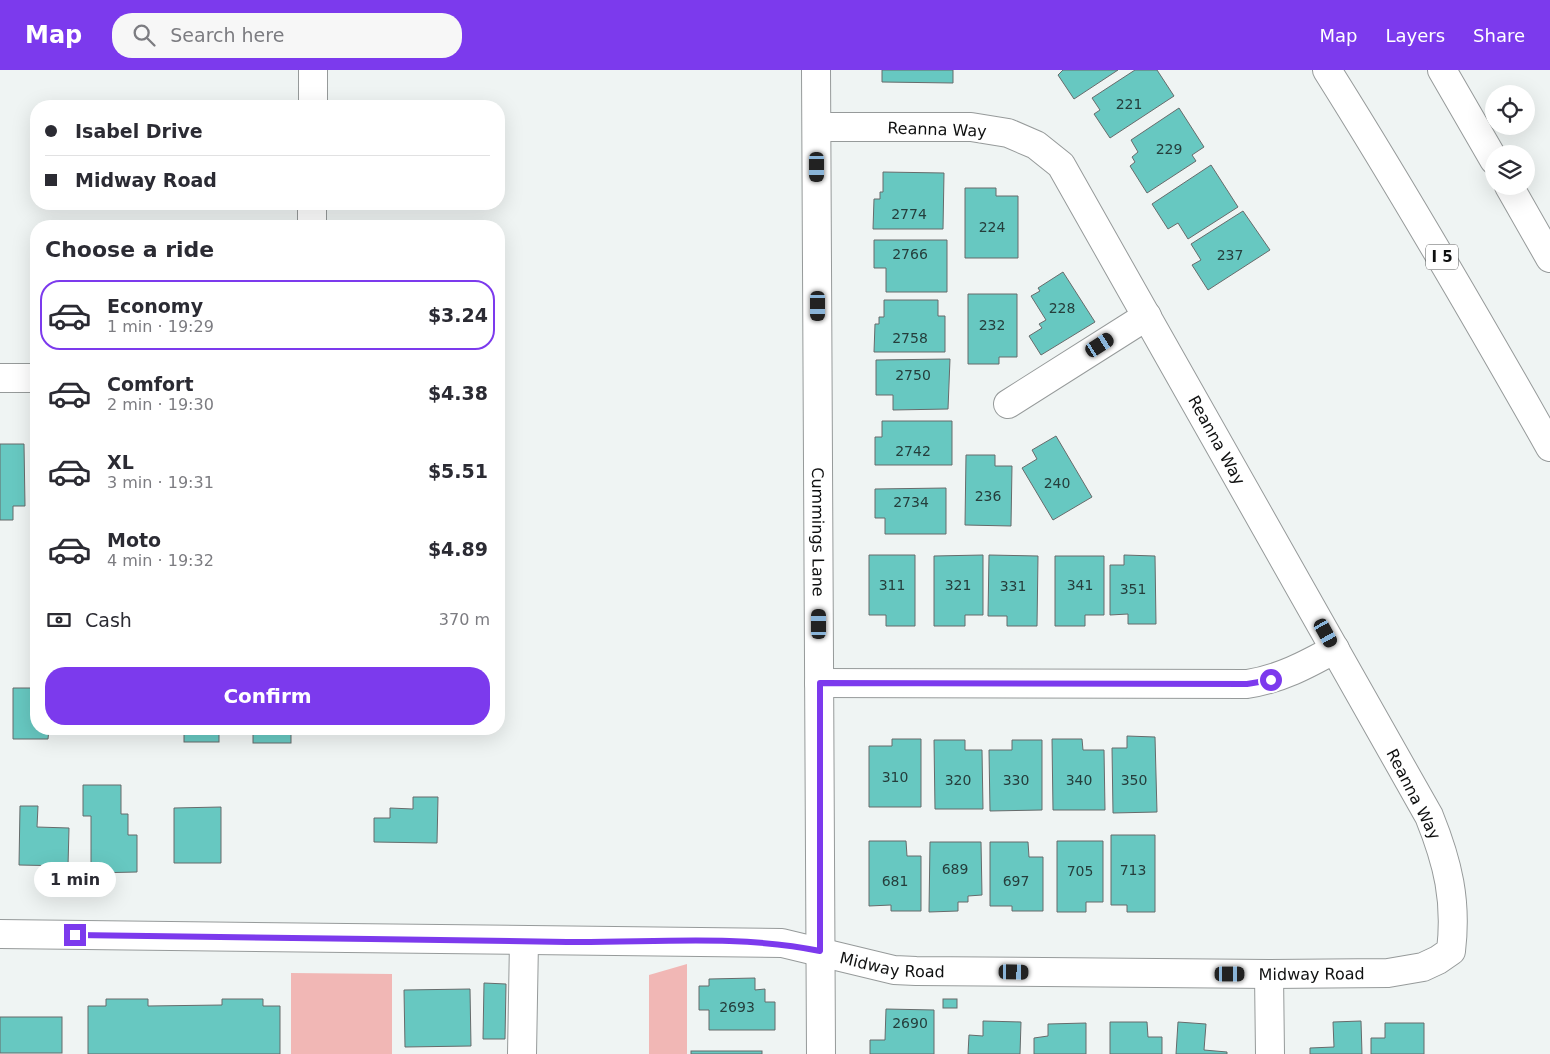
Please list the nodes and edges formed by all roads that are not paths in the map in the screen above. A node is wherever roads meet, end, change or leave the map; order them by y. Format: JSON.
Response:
{"nodes":[{"id":1,"x":313,"y":70,"type":"edge"},
{"id":2,"x":816,"y":70,"type":"edge"},
{"id":3,"x":1327,"y":70,"type":"edge"},
{"id":4,"x":1442,"y":70,"type":"edge"},
{"id":5,"x":313,"y":100,"type":"edge"},
{"id":6,"x":816,"y":127,"type":"junction"},
{"id":7,"x":1485,"y":145,"type":"edge"},
{"id":8,"x":1514,"y":195,"type":"edge"},
{"id":9,"x":1550,"y":258,"type":"edge"},
{"id":10,"x":1147,"y":316,"type":"junction"},
{"id":11,"x":0,"y":378,"type":"edge"},
{"id":12,"x":30,"y":378,"type":"edge"},
{"id":13,"x":1008,"y":404,"type":"dead end"},
{"id":14,"x":1550,"y":448,"type":"edge"},
{"id":15,"x":1335,"y":650,"type":"junction"},
{"id":16,"x":820,"y":683,"type":"junction"},
{"id":17,"x":0,"y":934,"type":"edge"},
{"id":18,"x":524,"y":941,"type":"junction"},
{"id":19,"x":820,"y":951,"type":"junction"},
{"id":20,"x":1451,"y":951,"type":"joint"},
{"id":21,"x":1269,"y":974,"type":"junction"},
{"id":22,"x":522,"y":1054,"type":"edge"},
{"id":23,"x":821,"y":1054,"type":"edge"},
{"id":24,"x":1270,"y":1054,"type":"edge"}],
"edges":[{"from":1,"to":5,"type":"main road"},
{"from":2,"to":6,"type":"main road","name":"Cummings Lane"},
{"from":3,"to":14,"type":"main road","number":"I 5"},
{"from":4,"to":7,"type":"main road"},
{"from":6,"to":10,"type":"main road","name":"Reanna Way"},
{"from":6,"to":16,"type":"main road","name":"Cummings Lane"},
{"from":8,"to":9,"type":"main road"},
{"from":10,"to":13,"type":"main road"},
{"from":10,"to":15,"type":"main road","name":"Reanna Way"},
{"from":11,"to":12,"type":"main road"},
{"from":15,"to":16,"type":"main road"},
{"from":15,"to":20,"type":"main road","name":"Reanna Way"},
{"from":16,"to":19,"type":"main road","name":"Cummings Lane"},
{"from":17,"to":18,"type":"main road","name":"Midway Road"},
{"from":18,"to":19,"type":"main road","name":"Midway Road"},
{"from":18,"to":22,"type":"main road"},
{"from":19,"to":21,"type":"main road","name":"Midway Road"},
{"from":19,"to":23,"type":"main road","name":"Cummings Lane"},
{"from":20,"to":21,"type":"main road","name":"Midway Road"},
{"from":21,"to":24,"type":"main road"}]}
